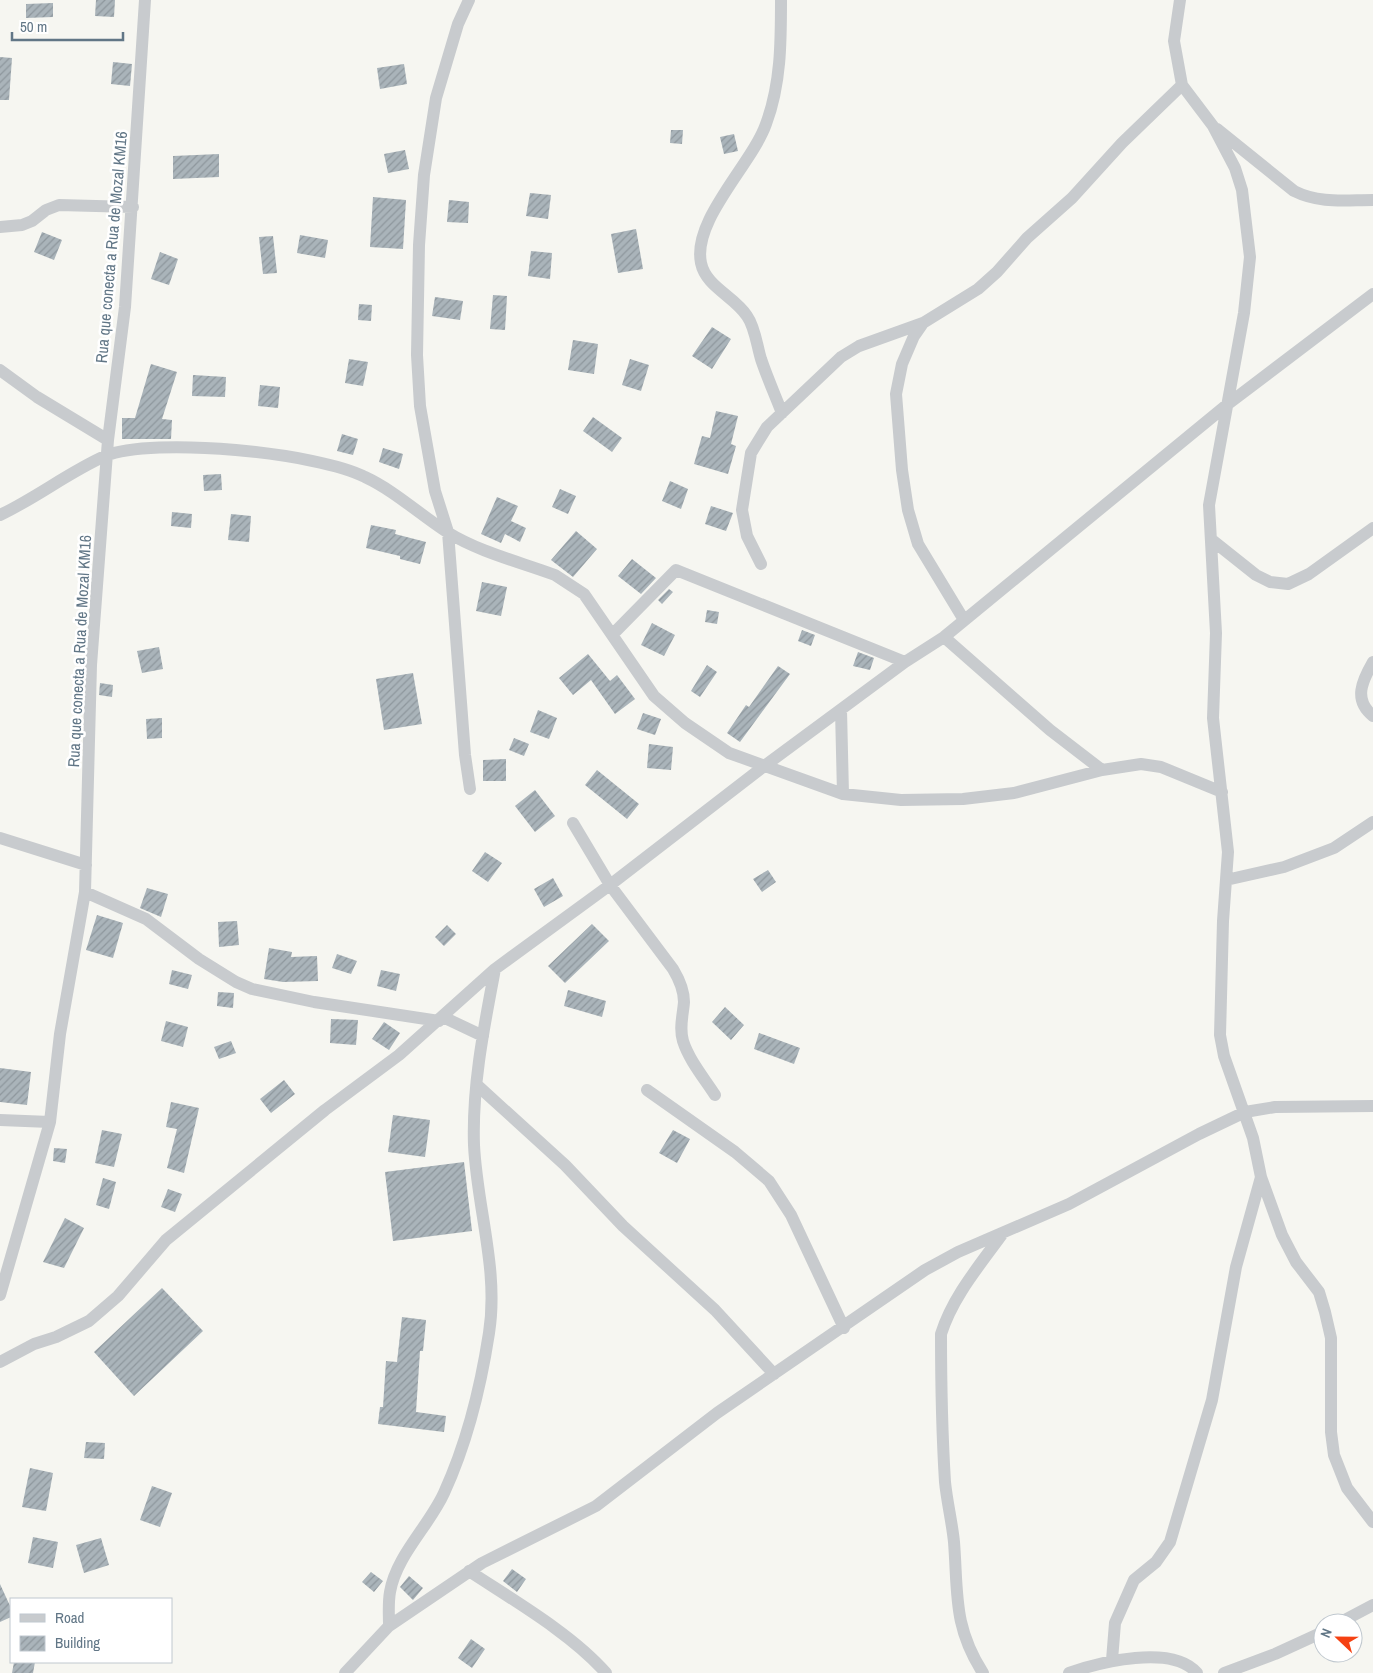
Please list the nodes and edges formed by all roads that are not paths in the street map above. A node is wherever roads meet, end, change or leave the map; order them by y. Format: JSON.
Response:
{"nodes":[{"id":1,"x":146,"y":0,"type":"edge"},
{"id":2,"x":469,"y":0,"type":"edge"},
{"id":3,"x":781,"y":0,"type":"edge"},
{"id":4,"x":1180,"y":0,"type":"edge"},
{"id":5,"x":1182,"y":86,"type":"junction"},
{"id":6,"x":1213,"y":126,"type":"junction"},
{"id":7,"x":1373,"y":200,"type":"edge"},
{"id":8,"x":133,"y":207,"type":"junction"},
{"id":9,"x":0,"y":227,"type":"edge"},
{"id":10,"x":1373,"y":294,"type":"edge"},
{"id":11,"x":923,"y":323,"type":"junction"},
{"id":12,"x":0,"y":370,"type":"edge"},
{"id":13,"x":1228,"y":404,"type":"junction"},
{"id":14,"x":782,"y":413,"type":"junction"},
{"id":15,"x":108,"y":440,"type":"junction"},
{"id":16,"x":106,"y":456,"type":"junction"},
{"id":17,"x":0,"y":515,"type":"edge"},
{"id":18,"x":1373,"y":528,"type":"edge"},
{"id":19,"x":448,"y":532,"type":"junction"},
{"id":20,"x":1212,"y":540,"type":"junction"},
{"id":21,"x":761,"y":564,"type":"dead end"},
{"id":22,"x":964,"y":620,"type":"junction"},
{"id":23,"x":613,"y":634,"type":"junction"},
{"id":24,"x":944,"y":637,"type":"junction"},
{"id":25,"x":904,"y":662,"type":"junction"},
{"id":26,"x":1373,"y":662,"type":"edge"},
{"id":27,"x":841,"y":710,"type":"junction"},
{"id":28,"x":1373,"y":716,"type":"edge"},
{"id":29,"x":763,"y":767,"type":"junction"},
{"id":30,"x":1102,"y":770,"type":"junction"},
{"id":31,"x":470,"y":789,"type":"dead end"},
{"id":32,"x":1222,"y":792,"type":"junction"},
{"id":33,"x":843,"y":794,"type":"junction"},
{"id":34,"x":1373,"y":822,"type":"edge"},
{"id":35,"x":573,"y":823,"type":"dead end"},
{"id":36,"x":0,"y":838,"type":"edge"},
{"id":37,"x":86,"y":865,"type":"junction"},
{"id":38,"x":1226,"y":880,"type":"junction"},
{"id":39,"x":610,"y":885,"type":"junction"},
{"id":40,"x":85,"y":892,"type":"junction"},
{"id":41,"x":495,"y":969,"type":"junction"},
{"id":42,"x":441,"y":1019,"type":"junction"},
{"id":43,"x":483,"y":1036,"type":"junction"},
{"id":44,"x":477,"y":1085,"type":"junction"},
{"id":45,"x":647,"y":1090,"type":"dead end"},
{"id":46,"x":715,"y":1095,"type":"dead end"},
{"id":47,"x":1373,"y":1106,"type":"edge"},
{"id":48,"x":1245,"y":1112,"type":"junction"},
{"id":49,"x":0,"y":1120,"type":"edge"},
{"id":50,"x":50,"y":1122,"type":"junction"},
{"id":51,"x":1261,"y":1177,"type":"junction"},
{"id":52,"x":1003,"y":1233,"type":"junction"},
{"id":53,"x":0,"y":1295,"type":"edge"},
{"id":54,"x":844,"y":1328,"type":"junction"},
{"id":55,"x":0,"y":1362,"type":"edge"},
{"id":56,"x":774,"y":1374,"type":"junction"},
{"id":57,"x":1373,"y":1522,"type":"edge"},
{"id":58,"x":469,"y":1571,"type":"junction"},
{"id":59,"x":1373,"y":1605,"type":"edge"},
{"id":60,"x":1358,"y":1613,"type":"edge"},
{"id":61,"x":389,"y":1626,"type":"junction"},
{"id":62,"x":1313,"y":1637,"type":"edge"},
{"id":63,"x":1112,"y":1660,"type":"junction"},
{"id":64,"x":345,"y":1673,"type":"edge"},
{"id":65,"x":606,"y":1673,"type":"edge"},
{"id":66,"x":983,"y":1673,"type":"edge"},
{"id":67,"x":1069,"y":1673,"type":"edge"},
{"id":68,"x":1197,"y":1673,"type":"edge"},
{"id":69,"x":1224,"y":1673,"type":"edge"}],
"edges":[{"from":1,"to":8,"type":"street","name":"Rua que conecta a Rua de Mozal KM16"},
{"from":2,"to":19,"type":"street"},
{"from":3,"to":14,"type":"street"},
{"from":4,"to":5,"type":"street"},
{"from":5,"to":6,"type":"street"},
{"from":5,"to":11,"type":"street"},
{"from":6,"to":7,"type":"street"},
{"from":6,"to":13,"type":"street"},
{"from":8,"to":9,"type":"street"},
{"from":8,"to":15,"type":"street","name":"Rua que conecta a Rua de Mozal KM16"},
{"from":10,"to":13,"type":"street"},
{"from":11,"to":14,"type":"street"},
{"from":11,"to":22,"type":"street"},
{"from":12,"to":15,"type":"street"},
{"from":13,"to":20,"type":"street"},
{"from":13,"to":22,"type":"street"},
{"from":14,"to":21,"type":"street"},
{"from":15,"to":16,"type":"street","name":"Rua que conecta a Rua de Mozal KM16"},
{"from":16,"to":17,"type":"street"},
{"from":16,"to":19,"type":"street"},
{"from":16,"to":37,"type":"street","name":"Rua que conecta a Rua de Mozal KM16"},
{"from":18,"to":20,"type":"street"},
{"from":19,"to":23,"type":"street"},
{"from":19,"to":31,"type":"street"},
{"from":20,"to":32,"type":"street"},
{"from":22,"to":24,"type":"street"},
{"from":23,"to":25,"type":"street"},
{"from":23,"to":29,"type":"street"},
{"from":24,"to":25,"type":"street"},
{"from":24,"to":30,"type":"street"},
{"from":25,"to":27,"type":"street"},
{"from":26,"to":28,"type":"street"},
{"from":27,"to":29,"type":"street"},
{"from":27,"to":33,"type":"street"},
{"from":29,"to":33,"type":"street"},
{"from":29,"to":39,"type":"street"},
{"from":30,"to":32,"type":"street"},
{"from":30,"to":33,"type":"street"},
{"from":32,"to":38,"type":"street"},
{"from":34,"to":38,"type":"street"},
{"from":35,"to":39,"type":"street"},
{"from":36,"to":37,"type":"street"},
{"from":37,"to":40,"type":"street","name":"Rua que conecta a Rua de Mozal KM16"},
{"from":38,"to":48,"type":"street"},
{"from":39,"to":41,"type":"street"},
{"from":39,"to":46,"type":"street"},
{"from":40,"to":42,"type":"street"},
{"from":40,"to":50,"type":"street","name":"Rua que conecta a Rua de Mozal KM16"},
{"from":41,"to":42,"type":"street"},
{"from":41,"to":43,"type":"street"},
{"from":42,"to":43,"type":"street"},
{"from":42,"to":55,"type":"street"},
{"from":43,"to":44,"type":"street"},
{"from":44,"to":56,"type":"street"},
{"from":44,"to":61,"type":"street"},
{"from":45,"to":54,"type":"street"},
{"from":47,"to":48,"type":"street"},
{"from":48,"to":51,"type":"street"},
{"from":48,"to":52,"type":"street"},
{"from":49,"to":50,"type":"street"},
{"from":50,"to":53,"type":"street","name":"Rua que conecta a Rua de Mozal KM16"},
{"from":51,"to":57,"type":"street"},
{"from":51,"to":63,"type":"street"},
{"from":52,"to":54,"type":"street"},
{"from":52,"to":66,"type":"street"},
{"from":54,"to":56,"type":"street"},
{"from":56,"to":58,"type":"street"},
{"from":58,"to":61,"type":"street"},
{"from":58,"to":65,"type":"street"},
{"from":59,"to":60,"type":"street"},
{"from":61,"to":64,"type":"street"},
{"from":62,"to":69,"type":"street"},
{"from":63,"to":67,"type":"street"},
{"from":63,"to":68,"type":"street"}]}
